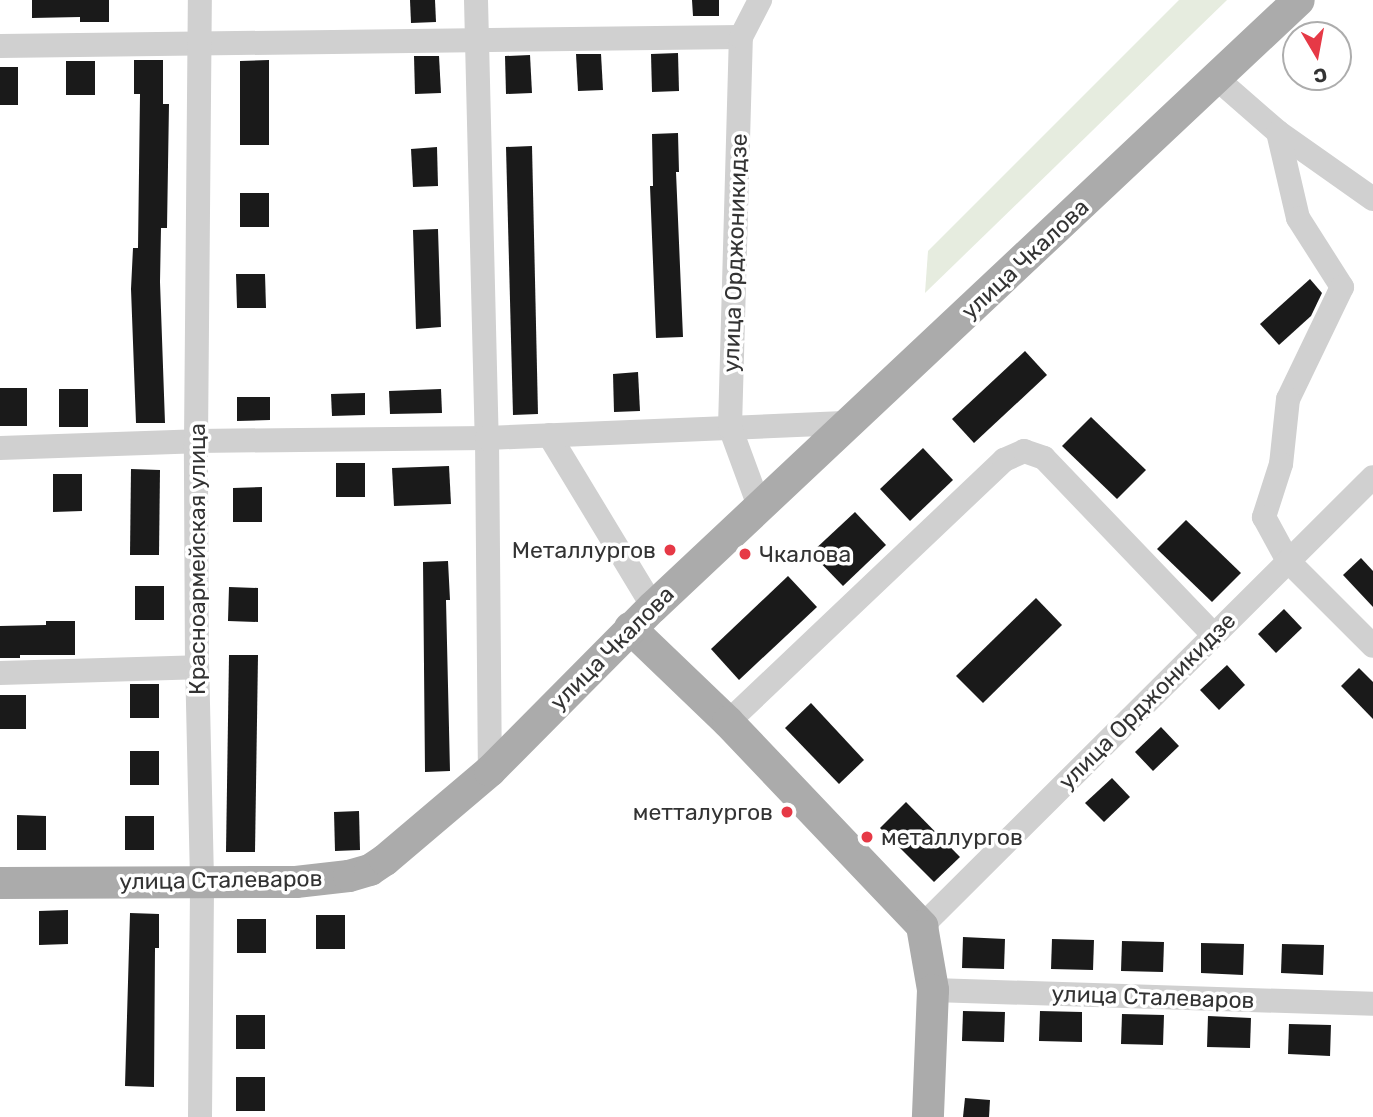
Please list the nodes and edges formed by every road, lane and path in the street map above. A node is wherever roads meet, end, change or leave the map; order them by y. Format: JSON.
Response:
{"nodes":[{"id":1,"x":200,"y":0,"type":"edge"},
{"id":2,"x":476,"y":0,"type":"edge"},
{"id":3,"x":760,"y":0,"type":"edge"},
{"id":4,"x":1299,"y":0,"type":"edge"},
{"id":5,"x":741,"y":37,"type":"junction"},
{"id":6,"x":477,"y":38,"type":"junction"},
{"id":7,"x":201,"y":43,"type":"junction"},
{"id":8,"x":0,"y":46,"type":"edge"},
{"id":9,"x":1216,"y":78,"type":"junction"},
{"id":10,"x":1278,"y":132,"type":"junction"},
{"id":11,"x":1373,"y":199,"type":"edge"},
{"id":12,"x":850,"y":423,"type":"junction"},
{"id":13,"x":730,"y":427,"type":"junction"},
{"id":14,"x":549,"y":435,"type":"junction"},
{"id":15,"x":487,"y":438,"type":"junction"},
{"id":16,"x":196,"y":441,"type":"junction"},
{"id":17,"x":0,"y":448,"type":"edge"},
{"id":18,"x":1373,"y":477,"type":"edge"},
{"id":19,"x":759,"y":506,"type":"junction"},
{"id":20,"x":1288,"y":561,"type":"junction"},
{"id":21,"x":653,"y":607,"type":"junction"},
{"id":22,"x":630,"y":628,"type":"junction"},
{"id":23,"x":1214,"y":635,"type":"junction"},
{"id":24,"x":1373,"y":646,"type":"edge"},
{"id":25,"x":197,"y":667,"type":"junction"},
{"id":26,"x":0,"y":673,"type":"edge"},
{"id":27,"x":728,"y":722,"type":"junction"},
{"id":28,"x":490,"y":771,"type":"junction"},
{"id":29,"x":202,"y":880,"type":"junction"},
{"id":30,"x":0,"y":883,"type":"edge"},
{"id":31,"x":922,"y":926,"type":"junction"},
{"id":32,"x":933,"y":990,"type":"junction"},
{"id":33,"x":1373,"y":1004,"type":"edge"},
{"id":34,"x":200,"y":1117,"type":"edge"},
{"id":35,"x":928,"y":1117,"type":"edge"}],
"edges":[{"from":1,"to":7,"type":"street","name":"Красноармейская улица"},
{"from":2,"to":6,"type":"street"},
{"from":3,"to":5,"type":"street","name":"улица Орджоникидзе"},
{"from":4,"to":9,"type":"main road","name":"улица Чкалова"},
{"from":5,"to":6,"type":"street"},
{"from":5,"to":13,"type":"street","name":"улица Орджоникидзе"},
{"from":6,"to":7,"type":"street"},
{"from":6,"to":15,"type":"street"},
{"from":7,"to":8,"type":"street"},
{"from":7,"to":16,"type":"street","name":"Красноармейская улица"},
{"from":9,"to":10,"type":"street"},
{"from":9,"to":12,"type":"main road","name":"улица Чкалова"},
{"from":10,"to":11,"type":"street"},
{"from":10,"to":20,"type":"street"},
{"from":12,"to":13,"type":"street"},
{"from":12,"to":19,"type":"main road","name":"улица Чкалова"},
{"from":13,"to":14,"type":"street"},
{"from":13,"to":19,"type":"street","name":"улица Орджоникидзе"},
{"from":14,"to":15,"type":"street"},
{"from":14,"to":21,"type":"street"},
{"from":15,"to":16,"type":"street"},
{"from":15,"to":28,"type":"street"},
{"from":16,"to":17,"type":"street"},
{"from":16,"to":25,"type":"street","name":"Красноармейская улица"},
{"from":18,"to":20,"type":"street","name":"улица Орджоникидзе"},
{"from":19,"to":21,"type":"main road","name":"улица Чкалова"},
{"from":20,"to":23,"type":"street","name":"улица Орджоникидзе"},
{"from":20,"to":24,"type":"street"},
{"from":21,"to":22,"type":"main road","name":"улица Чкалова"},
{"from":22,"to":27,"type":"main road"},
{"from":22,"to":28,"type":"main road","name":"улица Чкалова"},
{"from":23,"to":27,"type":"street"},
{"from":23,"to":31,"type":"street","name":"улица Орджоникидзе"},
{"from":25,"to":26,"type":"street"},
{"from":25,"to":29,"type":"street","name":"Красноармейская улица"},
{"from":27,"to":31,"type":"main road"},
{"from":28,"to":29,"type":"main road","name":"улица Сталеваров"},
{"from":29,"to":30,"type":"main road","name":"улица Сталеваров"},
{"from":29,"to":34,"type":"street","name":"Красноармейская улица"},
{"from":31,"to":32,"type":"main road"},
{"from":32,"to":33,"type":"street","name":"улица Сталеваров"},
{"from":32,"to":35,"type":"main road"}]}
